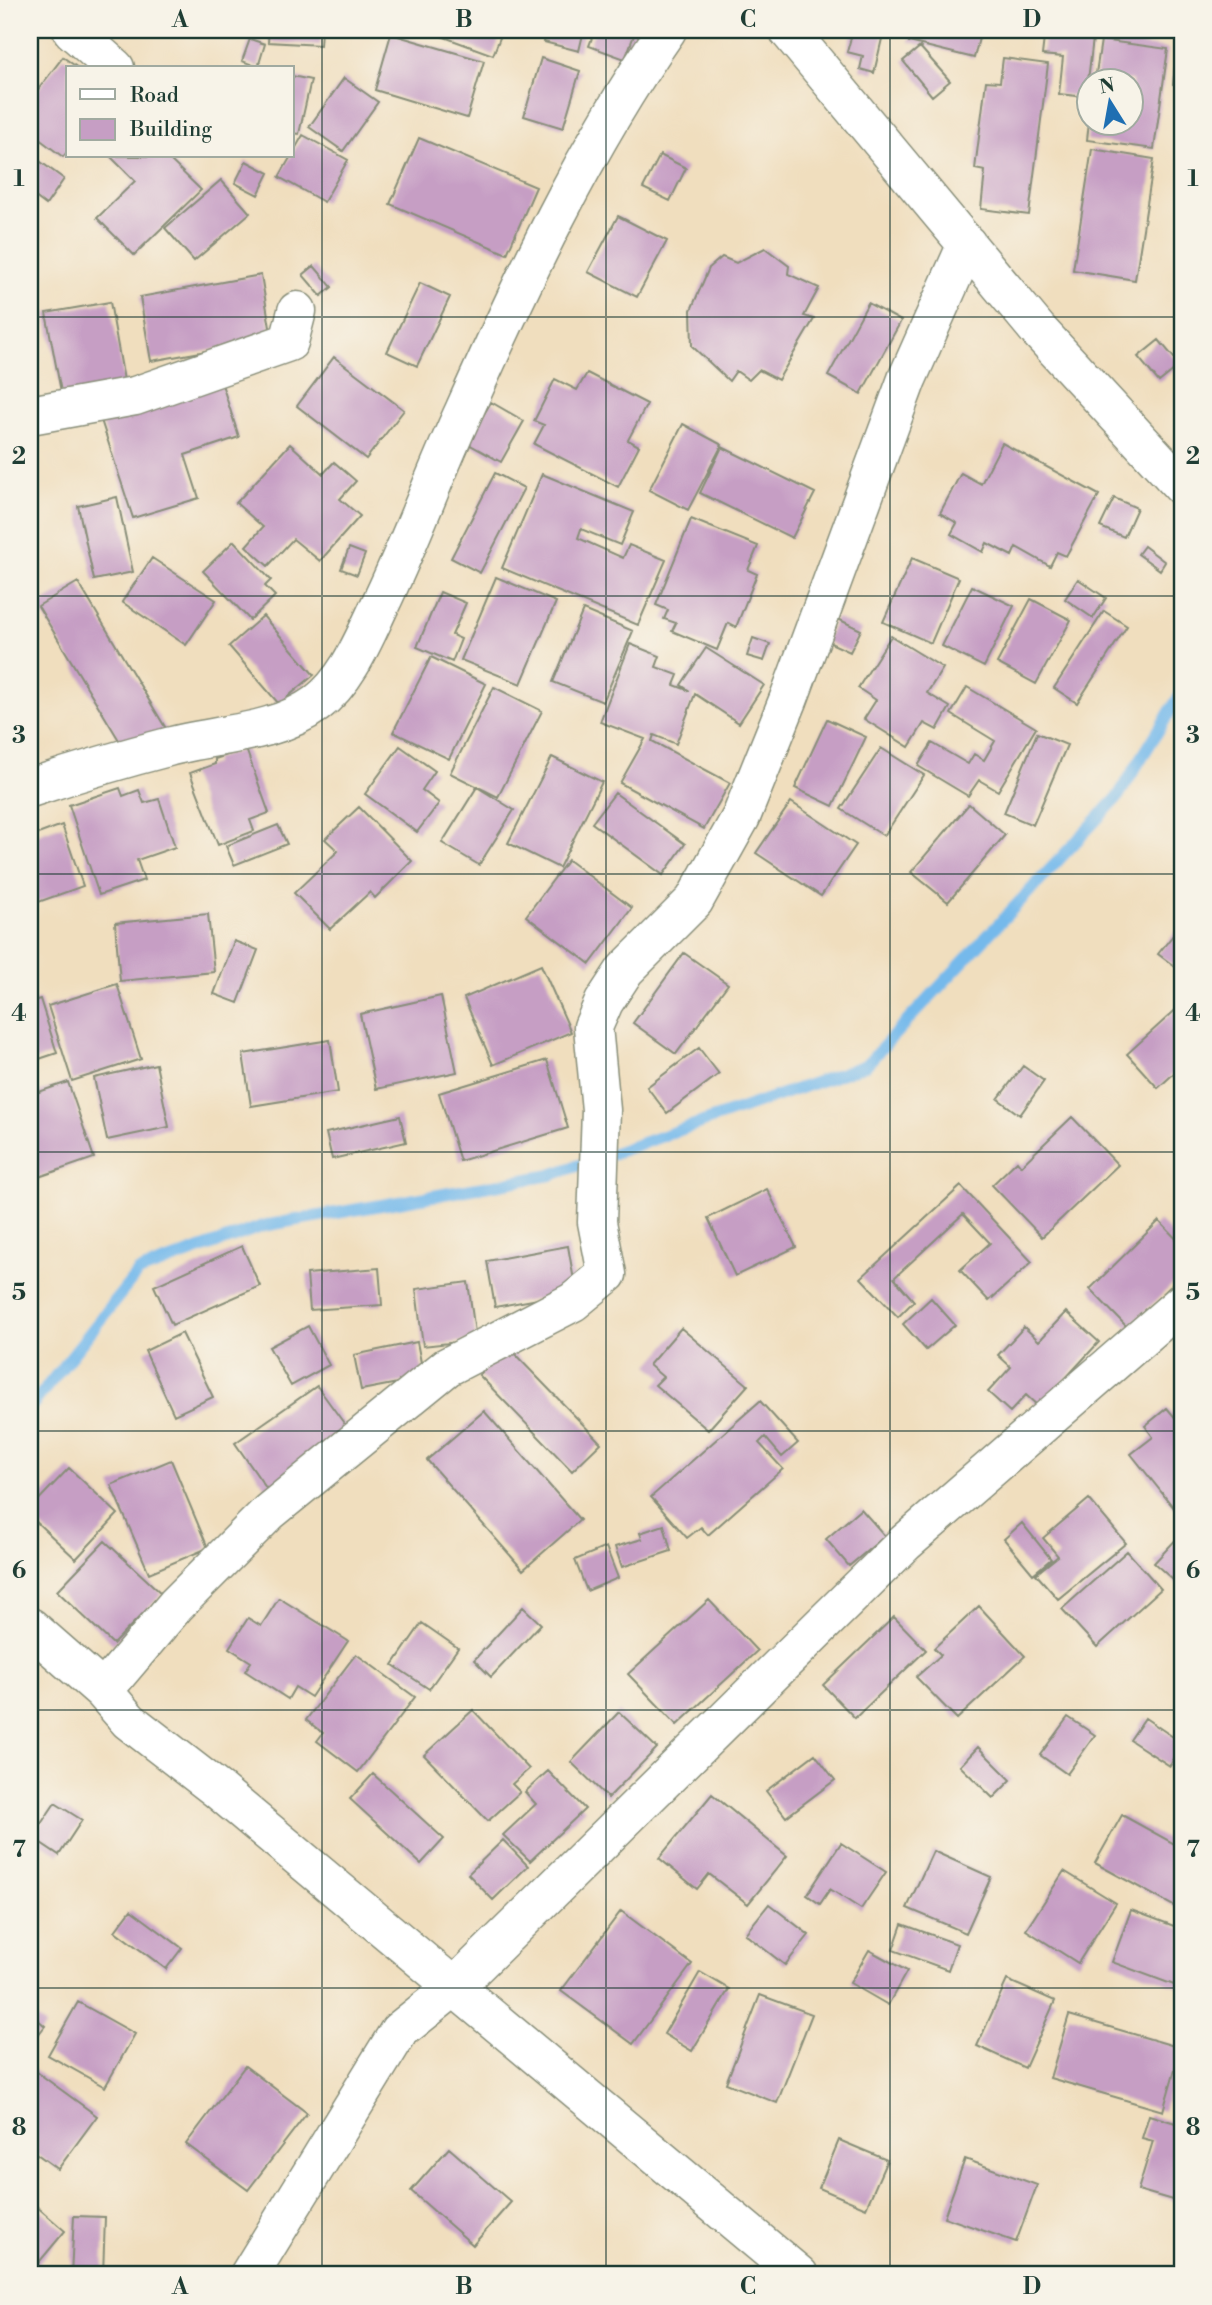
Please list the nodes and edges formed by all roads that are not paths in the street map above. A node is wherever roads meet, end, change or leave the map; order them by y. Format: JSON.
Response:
{"nodes":[{"id":1,"x":72,"y":30,"type":"edge"},
{"id":2,"x":667,"y":30,"type":"edge"},
{"id":3,"x":788,"y":30,"type":"edge"},
{"id":4,"x":113,"y":66,"type":"edge"},
{"id":5,"x":967,"y":244,"type":"junction"},
{"id":6,"x":297,"y":311,"type":"dead end"},
{"id":7,"x":30,"y":415,"type":"edge"},
{"id":8,"x":1182,"y":486,"type":"edge"},
{"id":9,"x":30,"y":788,"type":"edge"},
{"id":10,"x":1182,"y":1303,"type":"edge"},
{"id":11,"x":30,"y":1628,"type":"edge"},
{"id":12,"x":103,"y":1690,"type":"junction"},
{"id":13,"x":454,"y":1987,"type":"junction"},
{"id":14,"x":249,"y":2275,"type":"edge"},
{"id":15,"x":799,"y":2275,"type":"edge"}],
"edges":[{"from":1,"to":4,"type":"street"},
{"from":2,"to":9,"type":"street"},
{"from":3,"to":5,"type":"street"},
{"from":5,"to":8,"type":"street"},
{"from":5,"to":12,"type":"street"},
{"from":6,"to":7,"type":"street"},
{"from":10,"to":13,"type":"street"},
{"from":11,"to":12,"type":"street"},
{"from":12,"to":13,"type":"street"},
{"from":13,"to":14,"type":"street"},
{"from":13,"to":15,"type":"street"}]}
